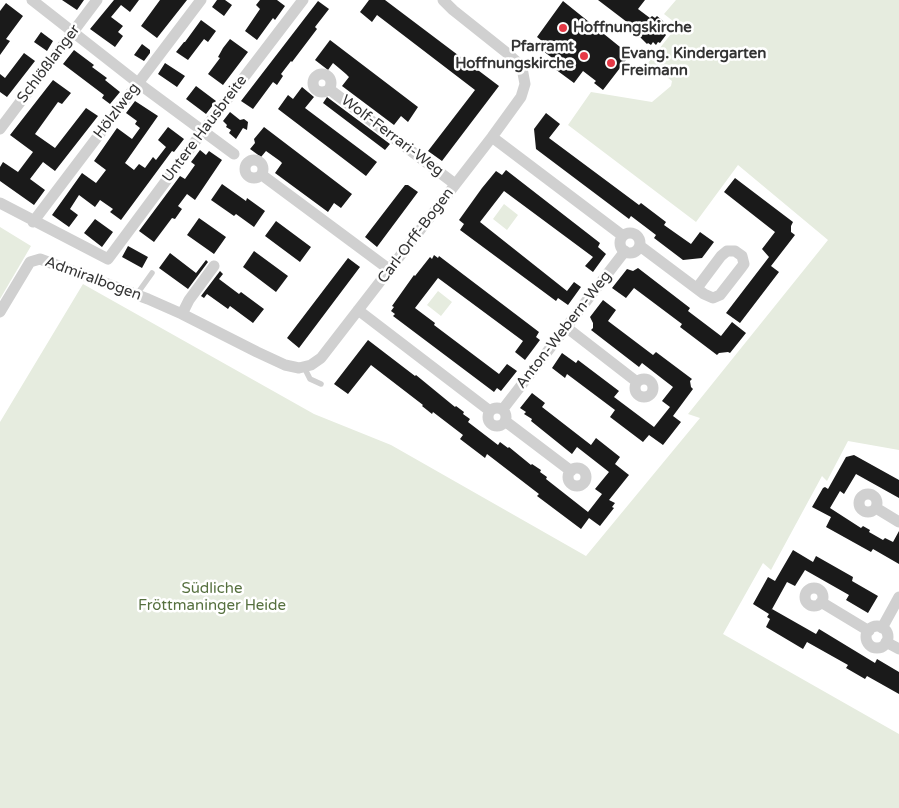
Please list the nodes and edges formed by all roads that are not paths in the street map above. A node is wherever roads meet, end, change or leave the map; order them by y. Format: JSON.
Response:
{"nodes":[{"id":1,"x":32,"y":0,"type":"edge"},
{"id":2,"x":97,"y":0,"type":"edge"},
{"id":3,"x":201,"y":0,"type":"edge"},
{"id":4,"x":303,"y":0,"type":"edge"},
{"id":5,"x":443,"y":0,"type":"edge"},
{"id":6,"x":73,"y":32,"type":"junction"},
{"id":7,"x":138,"y":83,"type":"junction"},
{"id":8,"x":329,"y":89,"type":"dead end"},
{"id":9,"x":0,"y":129,"type":"edge"},
{"id":10,"x":203,"y":131,"type":"junction"},
{"id":11,"x":492,"y":136,"type":"junction"},
{"id":12,"x":234,"y":154,"type":"dead end"},
{"id":13,"x":262,"y":175,"type":"dead end"},
{"id":14,"x":455,"y":184,"type":"junction"},
{"id":15,"x":0,"y":203,"type":"edge"},
{"id":16,"x":33,"y":222,"type":"junction"},
{"id":17,"x":623,"y":236,"type":"junction"},
{"id":18,"x":640,"y":246,"type":"junction"},
{"id":19,"x":625,"y":250,"type":"junction"},
{"id":20,"x":214,"y":266,"type":"dead end"},
{"id":21,"x":390,"y":270,"type":"junction"},
{"id":22,"x":152,"y":273,"type":"dead end"},
{"id":23,"x":697,"y":288,"type":"dead end"},
{"id":24,"x":137,"y":294,"type":"junction"},
{"id":25,"x":358,"y":310,"type":"junction"},
{"id":26,"x":0,"y":312,"type":"edge"},
{"id":27,"x":182,"y":314,"type":"junction"},
{"id":28,"x":566,"y":327,"type":"junction"},
{"id":29,"x":304,"y":367,"type":"junction"},
{"id":30,"x":637,"y":382,"type":"dead end"},
{"id":31,"x":321,"y":384,"type":"dead end"},
{"id":32,"x":490,"y":411,"type":"junction"},
{"id":33,"x":504,"y":415,"type":"junction"},
{"id":34,"x":571,"y":471,"type":"dead end"},
{"id":35,"x":876,"y":508,"type":"dead end"},
{"id":36,"x":899,"y":522,"type":"edge"},
{"id":37,"x":899,"y":597,"type":"edge"},
{"id":38,"x":821,"y":602,"type":"dead end"},
{"id":39,"x":882,"y":628,"type":"junction"},
{"id":40,"x":869,"y":631,"type":"junction"},
{"id":41,"x":886,"y":642,"type":"junction"},
{"id":42,"x":899,"y":649,"type":"edge"}],
"edges":[{"from":1,"to":6,"type":"street"},
{"from":2,"to":6,"type":"street","name":"Schlößlanger"},
{"from":3,"to":7,"type":"street","name":"Hölzlweg"},
{"from":4,"to":10,"type":"street","name":"Untere Hausbreite"},
{"from":5,"to":11,"type":"street","name":"Carl-Orff-Bogen"},
{"from":6,"to":7,"type":"street"},
{"from":6,"to":9,"type":"street","name":"Schlößlanger"},
{"from":7,"to":10,"type":"street"},
{"from":7,"to":16,"type":"street","name":"Hölzlweg"},
{"from":8,"to":14,"type":"street","name":"Wolf-Ferrari-Weg"},
{"from":10,"to":12,"type":"street"},
{"from":10,"to":16,"type":"street","name":"Untere Hausbreite"},
{"from":11,"to":14,"type":"street","name":"Carl-Orff-Bogen"},
{"from":11,"to":17,"type":"street"},
{"from":13,"to":21,"type":"street"},
{"from":14,"to":21,"type":"street","name":"Carl-Orff-Bogen"},
{"from":15,"to":16,"type":"street"},
{"from":17,"to":18,"type":"street"},
{"from":17,"to":19,"type":"street"},
{"from":18,"to":19,"type":"street"},
{"from":18,"to":23,"type":"street"},
{"from":19,"to":28,"type":"street","name":"Anton-Webern-Weg"},
{"from":20,"to":27,"type":"street"},
{"from":21,"to":25,"type":"street","name":"Carl-Orff-Bogen"},
{"from":22,"to":24,"type":"lane"},
{"from":24,"to":26,"type":"street","name":"Admiralbogen"},
{"from":24,"to":27,"type":"street","name":"Admiralbogen"},
{"from":25,"to":29,"type":"street","name":"Carl-Orff-Bogen"},
{"from":25,"to":32,"type":"street"},
{"from":27,"to":29,"type":"street"},
{"from":28,"to":30,"type":"street"},
{"from":28,"to":33,"type":"street","name":"Anton-Webern-Weg"},
{"from":29,"to":31,"type":"lane"},
{"from":32,"to":33,"type":"street"},
{"from":32,"to":33,"type":"street"},
{"from":33,"to":34,"type":"street"},
{"from":35,"to":36,"type":"street"},
{"from":37,"to":39,"type":"street"},
{"from":38,"to":40,"type":"street"},
{"from":39,"to":40,"type":"street"},
{"from":39,"to":41,"type":"street"},
{"from":40,"to":41,"type":"street"},
{"from":41,"to":42,"type":"street"}]}
